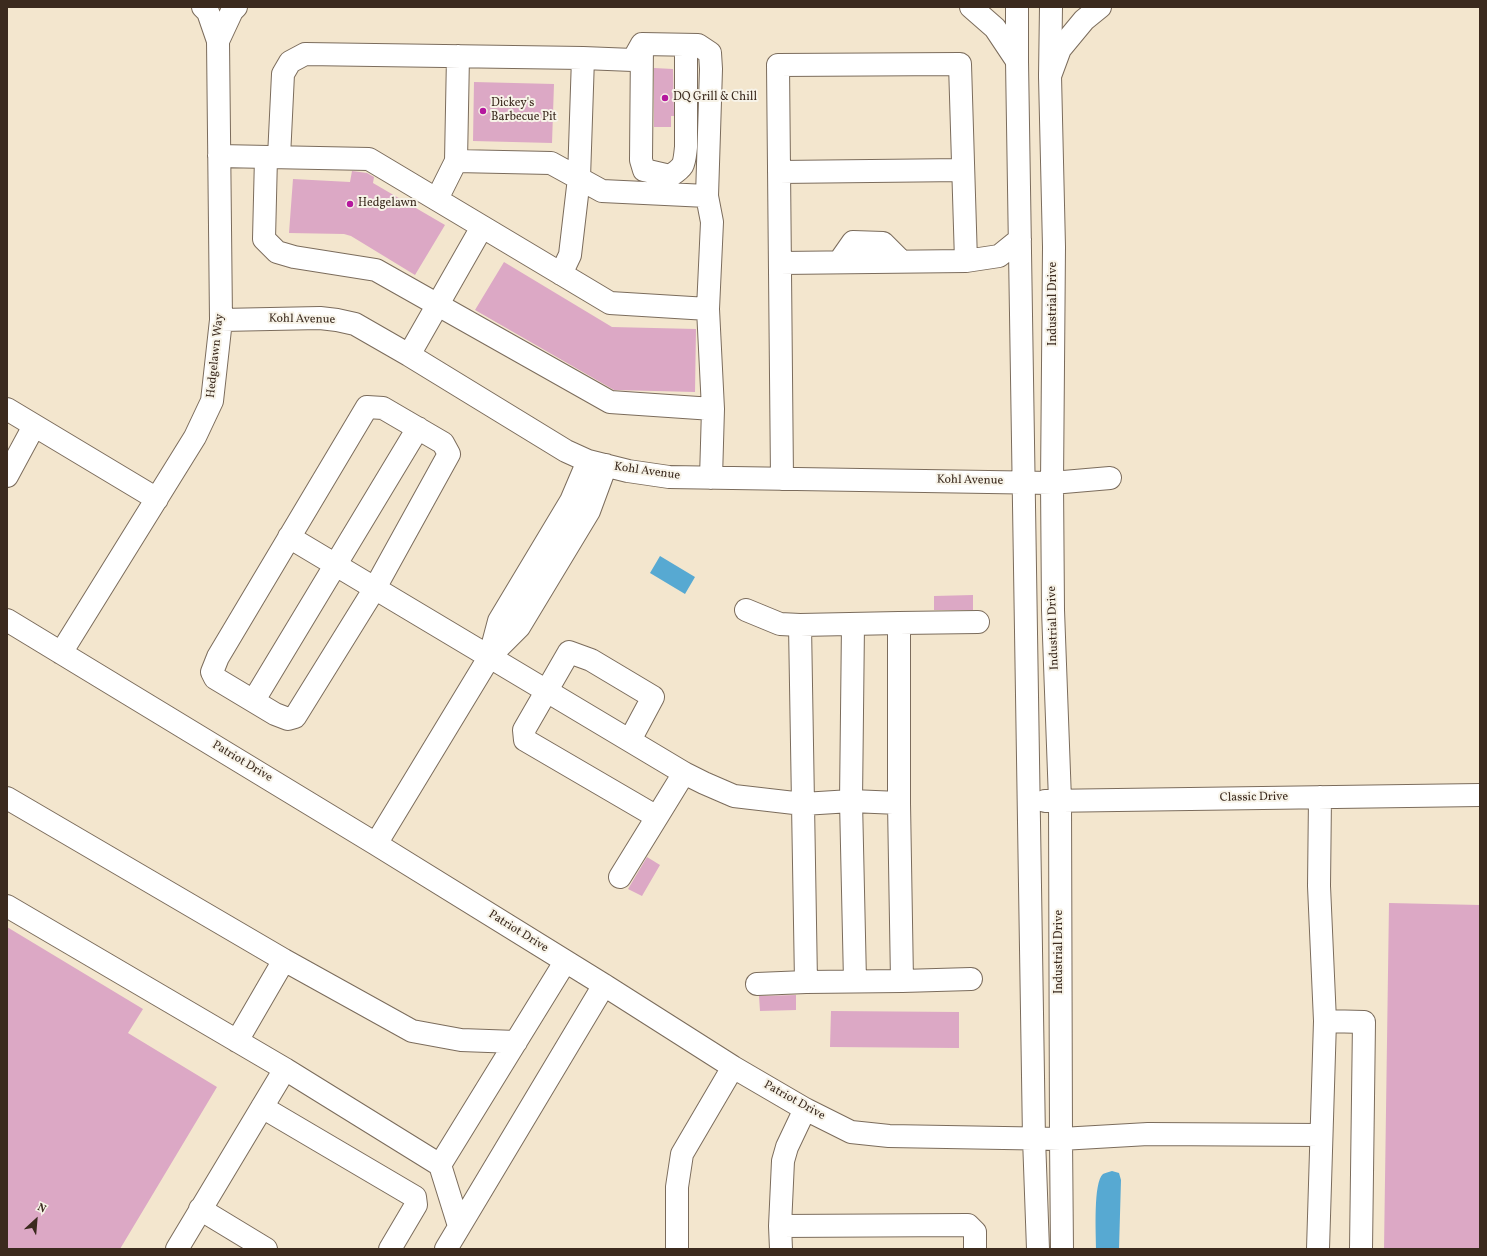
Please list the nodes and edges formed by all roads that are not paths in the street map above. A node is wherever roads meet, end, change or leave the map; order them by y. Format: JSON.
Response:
{"nodes":[{"id":1,"x":203,"y":7,"type":"edge"},
{"id":2,"x":236,"y":7,"type":"edge"},
{"id":3,"x":971,"y":7,"type":"edge"},
{"id":4,"x":1017,"y":7,"type":"edge"},
{"id":5,"x":1051,"y":7,"type":"edge"},
{"id":6,"x":1100,"y":7,"type":"edge"},
{"id":7,"x":218,"y":41,"type":"junction"},
{"id":8,"x":642,"y":44,"type":"junction"},
{"id":9,"x":686,"y":45,"type":"junction"},
{"id":10,"x":458,"y":56,"type":"junction"},
{"id":11,"x":583,"y":58,"type":"junction"},
{"id":12,"x":1017,"y":61,"type":"junction"},
{"id":13,"x":1050,"y":76,"type":"junction"},
{"id":14,"x":219,"y":156,"type":"junction"},
{"id":15,"x":272,"y":157,"type":"junction"},
{"id":16,"x":456,"y":161,"type":"junction"},
{"id":17,"x":963,"y":170,"type":"junction"},
{"id":18,"x":779,"y":172,"type":"junction"},
{"id":19,"x":579,"y":178,"type":"junction"},
{"id":20,"x":707,"y":196,"type":"junction"},
{"id":21,"x":437,"y":199,"type":"junction"},
{"id":22,"x":482,"y":227,"type":"junction"},
{"id":23,"x":1020,"y":239,"type":"junction"},
{"id":24,"x":966,"y":261,"type":"junction"},
{"id":25,"x":780,"y":263,"type":"junction"},
{"id":26,"x":561,"y":274,"type":"junction"},
{"id":27,"x":437,"y":304,"type":"junction"},
{"id":28,"x":708,"y":309,"type":"junction"},
{"id":29,"x":221,"y":320,"type":"junction"},
{"id":30,"x":409,"y":355,"type":"junction"},
{"id":31,"x":7,"y":409,"type":"edge"},
{"id":32,"x":713,"y":409,"type":"junction"},
{"id":33,"x":34,"y":426,"type":"junction"},
{"id":34,"x":418,"y":428,"type":"junction"},
{"id":35,"x":597,"y":463,"type":"junction"},
{"id":36,"x":7,"y":476,"type":"edge"},
{"id":37,"x":711,"y":478,"type":"junction"},
{"id":38,"x":1110,"y":478,"type":"dead end"},
{"id":39,"x":782,"y":479,"type":"junction"},
{"id":40,"x":1024,"y":482,"type":"junction"},
{"id":41,"x":1052,"y":483,"type":"junction"},
{"id":42,"x":157,"y":499,"type":"junction"},
{"id":43,"x":289,"y":537,"type":"junction"},
{"id":44,"x":336,"y":565,"type":"junction"},
{"id":45,"x":375,"y":588,"type":"junction"},
{"id":46,"x":746,"y":610,"type":"dead end"},
{"id":47,"x":7,"y":620,"type":"edge"},
{"id":48,"x":978,"y":622,"type":"dead end"},
{"id":49,"x":899,"y":623,"type":"junction"},
{"id":50,"x":853,"y":624,"type":"junction"},
{"id":51,"x":800,"y":625,"type":"junction"},
{"id":52,"x":61,"y":653,"type":"junction"},
{"id":53,"x":490,"y":656,"type":"junction"},
{"id":54,"x":547,"y":690,"type":"junction"},
{"id":55,"x":254,"y":700,"type":"junction"},
{"id":56,"x":630,"y":740,"type":"junction"},
{"id":57,"x":684,"y":772,"type":"junction"},
{"id":58,"x":1480,"y":795,"type":"edge"},
{"id":59,"x":1320,"y":797,"type":"junction"},
{"id":60,"x":7,"y":798,"type":"edge"},
{"id":61,"x":1060,"y":800,"type":"junction"},
{"id":62,"x":851,"y":801,"type":"junction"},
{"id":63,"x":899,"y":802,"type":"junction"},
{"id":64,"x":1029,"y":802,"type":"junction"},
{"id":65,"x":803,"y":804,"type":"junction"},
{"id":66,"x":656,"y":817,"type":"junction"},
{"id":67,"x":376,"y":844,"type":"junction"},
{"id":68,"x":620,"y":876,"type":"dead end"},
{"id":69,"x":7,"y":906,"type":"edge"},
{"id":70,"x":284,"y":960,"type":"junction"},
{"id":71,"x":566,"y":962,"type":"junction"},
{"id":72,"x":971,"y":979,"type":"dead end"},
{"id":73,"x":902,"y":980,"type":"junction"},
{"id":74,"x":855,"y":981,"type":"junction"},
{"id":75,"x":806,"y":982,"type":"junction"},
{"id":76,"x":757,"y":984,"type":"dead end"},
{"id":77,"x":604,"y":985,"type":"junction"},
{"id":78,"x":1325,"y":1021,"type":"junction"},
{"id":79,"x":236,"y":1041,"type":"junction"},
{"id":80,"x":516,"y":1042,"type":"junction"},
{"id":81,"x":733,"y":1068,"type":"junction"},
{"id":82,"x":285,"y":1069,"type":"junction"},
{"id":83,"x":262,"y":1107,"type":"junction"},
{"id":84,"x":805,"y":1109,"type":"junction"},
{"id":85,"x":1321,"y":1135,"type":"junction"},
{"id":86,"x":1034,"y":1138,"type":"junction"},
{"id":87,"x":1061,"y":1139,"type":"junction"},
{"id":88,"x":440,"y":1165,"type":"junction"},
{"id":89,"x":200,"y":1209,"type":"junction"},
{"id":90,"x":459,"y":1226,"type":"junction"},
{"id":91,"x":780,"y":1226,"type":"junction"},
{"id":92,"x":177,"y":1249,"type":"edge"},
{"id":93,"x":266,"y":1249,"type":"edge"},
{"id":94,"x":390,"y":1249,"type":"edge"},
{"id":95,"x":446,"y":1249,"type":"edge"},
{"id":96,"x":677,"y":1249,"type":"edge"},
{"id":97,"x":781,"y":1249,"type":"edge"},
{"id":98,"x":975,"y":1249,"type":"edge"},
{"id":99,"x":1038,"y":1249,"type":"edge"},
{"id":100,"x":1062,"y":1249,"type":"edge"},
{"id":101,"x":1318,"y":1249,"type":"edge"},
{"id":102,"x":1361,"y":1249,"type":"edge"}],
"edges":[{"from":1,"to":7,"type":"street"},
{"from":2,"to":7,"type":"street"},
{"from":3,"to":12,"type":"street"},
{"from":4,"to":12,"type":"street"},
{"from":5,"to":13,"type":"street","name":"Industrial Drive"},
{"from":6,"to":13,"type":"street"},
{"from":7,"to":14,"type":"street","name":"Hedgelawn Way"},
{"from":8,"to":9,"type":"street"},
{"from":8,"to":9,"type":"street"},
{"from":8,"to":11,"type":"street"},
{"from":9,"to":20,"type":"street"},
{"from":10,"to":11,"type":"street"},
{"from":10,"to":15,"type":"street"},
{"from":10,"to":16,"type":"street"},
{"from":11,"to":19,"type":"street"},
{"from":12,"to":23,"type":"street"},
{"from":13,"to":41,"type":"street","name":"Industrial Drive"},
{"from":14,"to":15,"type":"street"},
{"from":14,"to":29,"type":"street","name":"Hedgelawn Way"},
{"from":15,"to":21,"type":"street"},
{"from":15,"to":27,"type":"street"},
{"from":16,"to":19,"type":"street"},
{"from":16,"to":21,"type":"street"},
{"from":17,"to":18,"type":"street"},
{"from":17,"to":18,"type":"street"},
{"from":17,"to":24,"type":"street"},
{"from":18,"to":25,"type":"street"},
{"from":19,"to":20,"type":"street"},
{"from":19,"to":26,"type":"street"},
{"from":20,"to":28,"type":"street"},
{"from":21,"to":22,"type":"street"},
{"from":22,"to":26,"type":"street"},
{"from":22,"to":27,"type":"street"},
{"from":23,"to":24,"type":"street"},
{"from":23,"to":40,"type":"street"},
{"from":24,"to":25,"type":"street"},
{"from":25,"to":39,"type":"street"},
{"from":26,"to":28,"type":"street"},
{"from":27,"to":30,"type":"street"},
{"from":27,"to":32,"type":"street"},
{"from":28,"to":32,"type":"street"},
{"from":29,"to":30,"type":"street","name":"Kohl Avenue"},
{"from":29,"to":42,"type":"street","name":"Hedgelawn Way"},
{"from":30,"to":35,"type":"street","name":"Kohl Avenue"},
{"from":31,"to":33,"type":"street"},
{"from":32,"to":37,"type":"street"},
{"from":33,"to":36,"type":"street"},
{"from":33,"to":42,"type":"street"},
{"from":34,"to":43,"type":"street"},
{"from":34,"to":44,"type":"street"},
{"from":34,"to":45,"type":"street"},
{"from":35,"to":37,"type":"street","name":"Kohl Avenue"},
{"from":35,"to":53,"type":"street"},
{"from":37,"to":39,"type":"street","name":"Kohl Avenue"},
{"from":38,"to":41,"type":"street","name":"Kohl Avenue"},
{"from":39,"to":40,"type":"street","name":"Kohl Avenue"},
{"from":40,"to":41,"type":"street","name":"Kohl Avenue"},
{"from":40,"to":64,"type":"street"},
{"from":41,"to":61,"type":"street","name":"Industrial Drive"},
{"from":42,"to":52,"type":"street","name":"Hedgelawn Way"},
{"from":43,"to":44,"type":"street"},
{"from":43,"to":55,"type":"street"},
{"from":44,"to":45,"type":"street"},
{"from":44,"to":55,"type":"street"},
{"from":45,"to":53,"type":"street"},
{"from":45,"to":55,"type":"street"},
{"from":46,"to":51,"type":"street"},
{"from":47,"to":52,"type":"street","name":"Patriot Drive"},
{"from":48,"to":49,"type":"street"},
{"from":49,"to":50,"type":"street"},
{"from":49,"to":63,"type":"street"},
{"from":50,"to":51,"type":"street"},
{"from":50,"to":62,"type":"street"},
{"from":51,"to":65,"type":"street"},
{"from":52,"to":67,"type":"street","name":"Patriot Drive"},
{"from":53,"to":54,"type":"street"},
{"from":53,"to":67,"type":"street"},
{"from":54,"to":56,"type":"street"},
{"from":54,"to":56,"type":"street"},
{"from":54,"to":66,"type":"street"},
{"from":56,"to":57,"type":"street"},
{"from":57,"to":65,"type":"street"},
{"from":57,"to":66,"type":"street"},
{"from":58,"to":59,"type":"street","name":"Classic Drive"},
{"from":59,"to":61,"type":"street","name":"Classic Drive"},
{"from":59,"to":78,"type":"street"},
{"from":60,"to":70,"type":"street"},
{"from":61,"to":64,"type":"street","name":"Classic Drive"},
{"from":61,"to":87,"type":"street","name":"Industrial Drive"},
{"from":62,"to":63,"type":"street"},
{"from":62,"to":65,"type":"street"},
{"from":62,"to":74,"type":"street"},
{"from":63,"to":73,"type":"street"},
{"from":64,"to":86,"type":"street"},
{"from":65,"to":75,"type":"street"},
{"from":66,"to":68,"type":"street"},
{"from":67,"to":71,"type":"street","name":"Patriot Drive"},
{"from":69,"to":79,"type":"street"},
{"from":70,"to":79,"type":"street"},
{"from":70,"to":80,"type":"street"},
{"from":71,"to":77,"type":"street","name":"Patriot Drive"},
{"from":71,"to":80,"type":"street"},
{"from":72,"to":73,"type":"street"},
{"from":73,"to":74,"type":"street"},
{"from":74,"to":75,"type":"street"},
{"from":75,"to":76,"type":"street"},
{"from":77,"to":81,"type":"street","name":"Patriot Drive"},
{"from":77,"to":90,"type":"street"},
{"from":78,"to":85,"type":"street"},
{"from":78,"to":102,"type":"street"},
{"from":79,"to":82,"type":"street"},
{"from":80,"to":88,"type":"street"},
{"from":81,"to":84,"type":"street","name":"Patriot Drive"},
{"from":81,"to":96,"type":"street"},
{"from":82,"to":83,"type":"street"},
{"from":82,"to":88,"type":"street"},
{"from":83,"to":89,"type":"street"},
{"from":83,"to":94,"type":"street"},
{"from":84,"to":86,"type":"street","name":"Patriot Drive"},
{"from":84,"to":91,"type":"street"},
{"from":85,"to":87,"type":"street","name":"Patriot Drive"},
{"from":85,"to":101,"type":"street"},
{"from":86,"to":87,"type":"street","name":"Patriot Drive"},
{"from":86,"to":99,"type":"street"},
{"from":87,"to":100,"type":"street","name":"Industrial Drive"},
{"from":88,"to":90,"type":"street"},
{"from":89,"to":92,"type":"street"},
{"from":89,"to":93,"type":"street"},
{"from":90,"to":95,"type":"street"},
{"from":91,"to":97,"type":"street"},
{"from":91,"to":98,"type":"street"}]}
